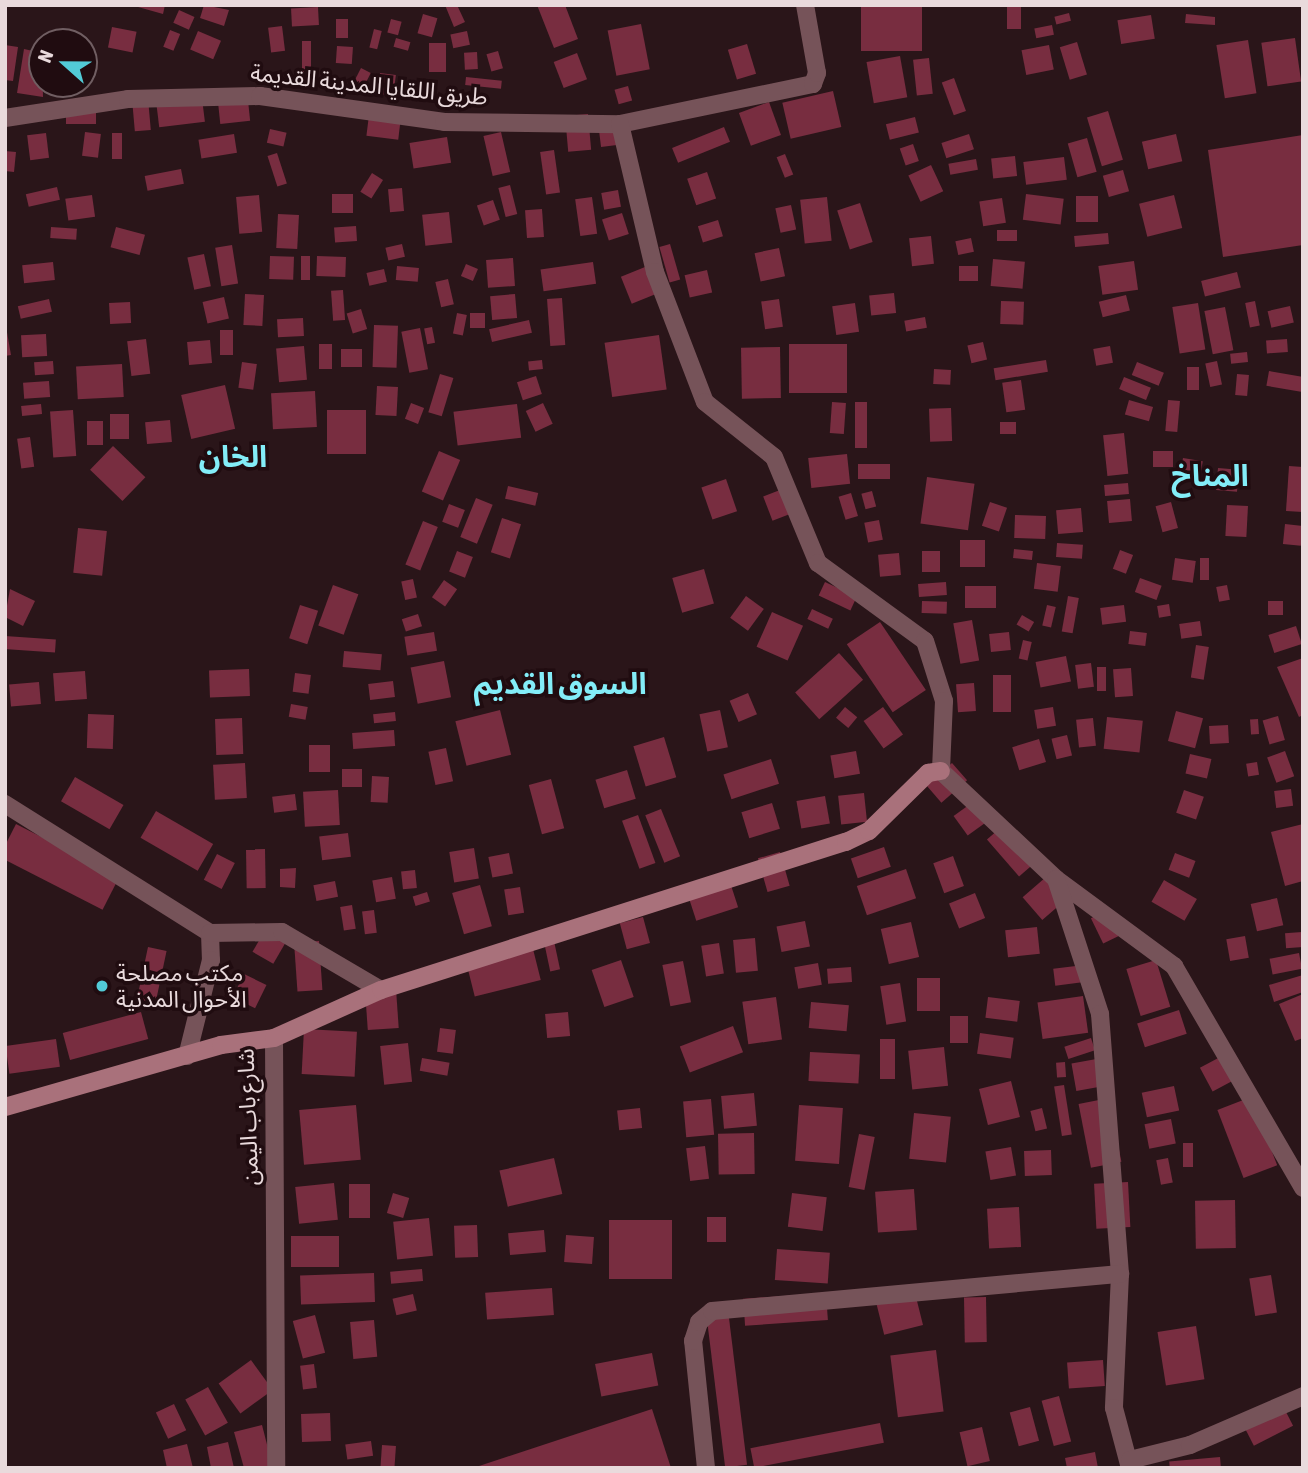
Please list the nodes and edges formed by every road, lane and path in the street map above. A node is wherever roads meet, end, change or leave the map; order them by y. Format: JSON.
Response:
{"nodes":[{"id":1,"x":805,"y":5,"type":"edge"},
{"id":2,"x":5,"y":118,"type":"edge"},
{"id":3,"x":620,"y":124,"type":"junction"},
{"id":4,"x":941,"y":771,"type":"junction"},
{"id":5,"x":5,"y":804,"type":"edge"},
{"id":6,"x":1056,"y":879,"type":"junction"},
{"id":7,"x":210,"y":933,"type":"junction"},
{"id":8,"x":381,"y":990,"type":"junction"},
{"id":9,"x":274,"y":1038,"type":"junction"},
{"id":10,"x":187,"y":1056,"type":"junction"},
{"id":11,"x":5,"y":1107,"type":"edge"},
{"id":12,"x":1303,"y":1188,"type":"edge"},
{"id":13,"x":1120,"y":1274,"type":"junction"},
{"id":14,"x":1303,"y":1396,"type":"edge"},
{"id":15,"x":1130,"y":1464,"type":"edge"},
{"id":16,"x":276,"y":1468,"type":"edge"},
{"id":17,"x":706,"y":1468,"type":"edge"}],
"edges":[{"from":1,"to":3,"type":"street","name":"طريق اللقايا المدينة القديمة"},
{"from":2,"to":3,"type":"street","name":"طريق اللقايا المدينة القديمة"},
{"from":3,"to":4,"type":"street"},
{"from":4,"to":6,"type":"street"},
{"from":4,"to":8,"type":"street"},
{"from":5,"to":7,"type":"street"},
{"from":6,"to":12,"type":"street"},
{"from":6,"to":13,"type":"street"},
{"from":7,"to":8,"type":"street"},
{"from":7,"to":10,"type":"street"},
{"from":8,"to":9,"type":"street"},
{"from":9,"to":10,"type":"street","name":"شارع باب اليمن"},
{"from":9,"to":16,"type":"street","name":"شارع باب اليمن"},
{"from":10,"to":11,"type":"street","name":"شارع باب اليمن"},
{"from":13,"to":15,"type":"street"},
{"from":13,"to":17,"type":"street"},
{"from":14,"to":15,"type":"street"}]}
